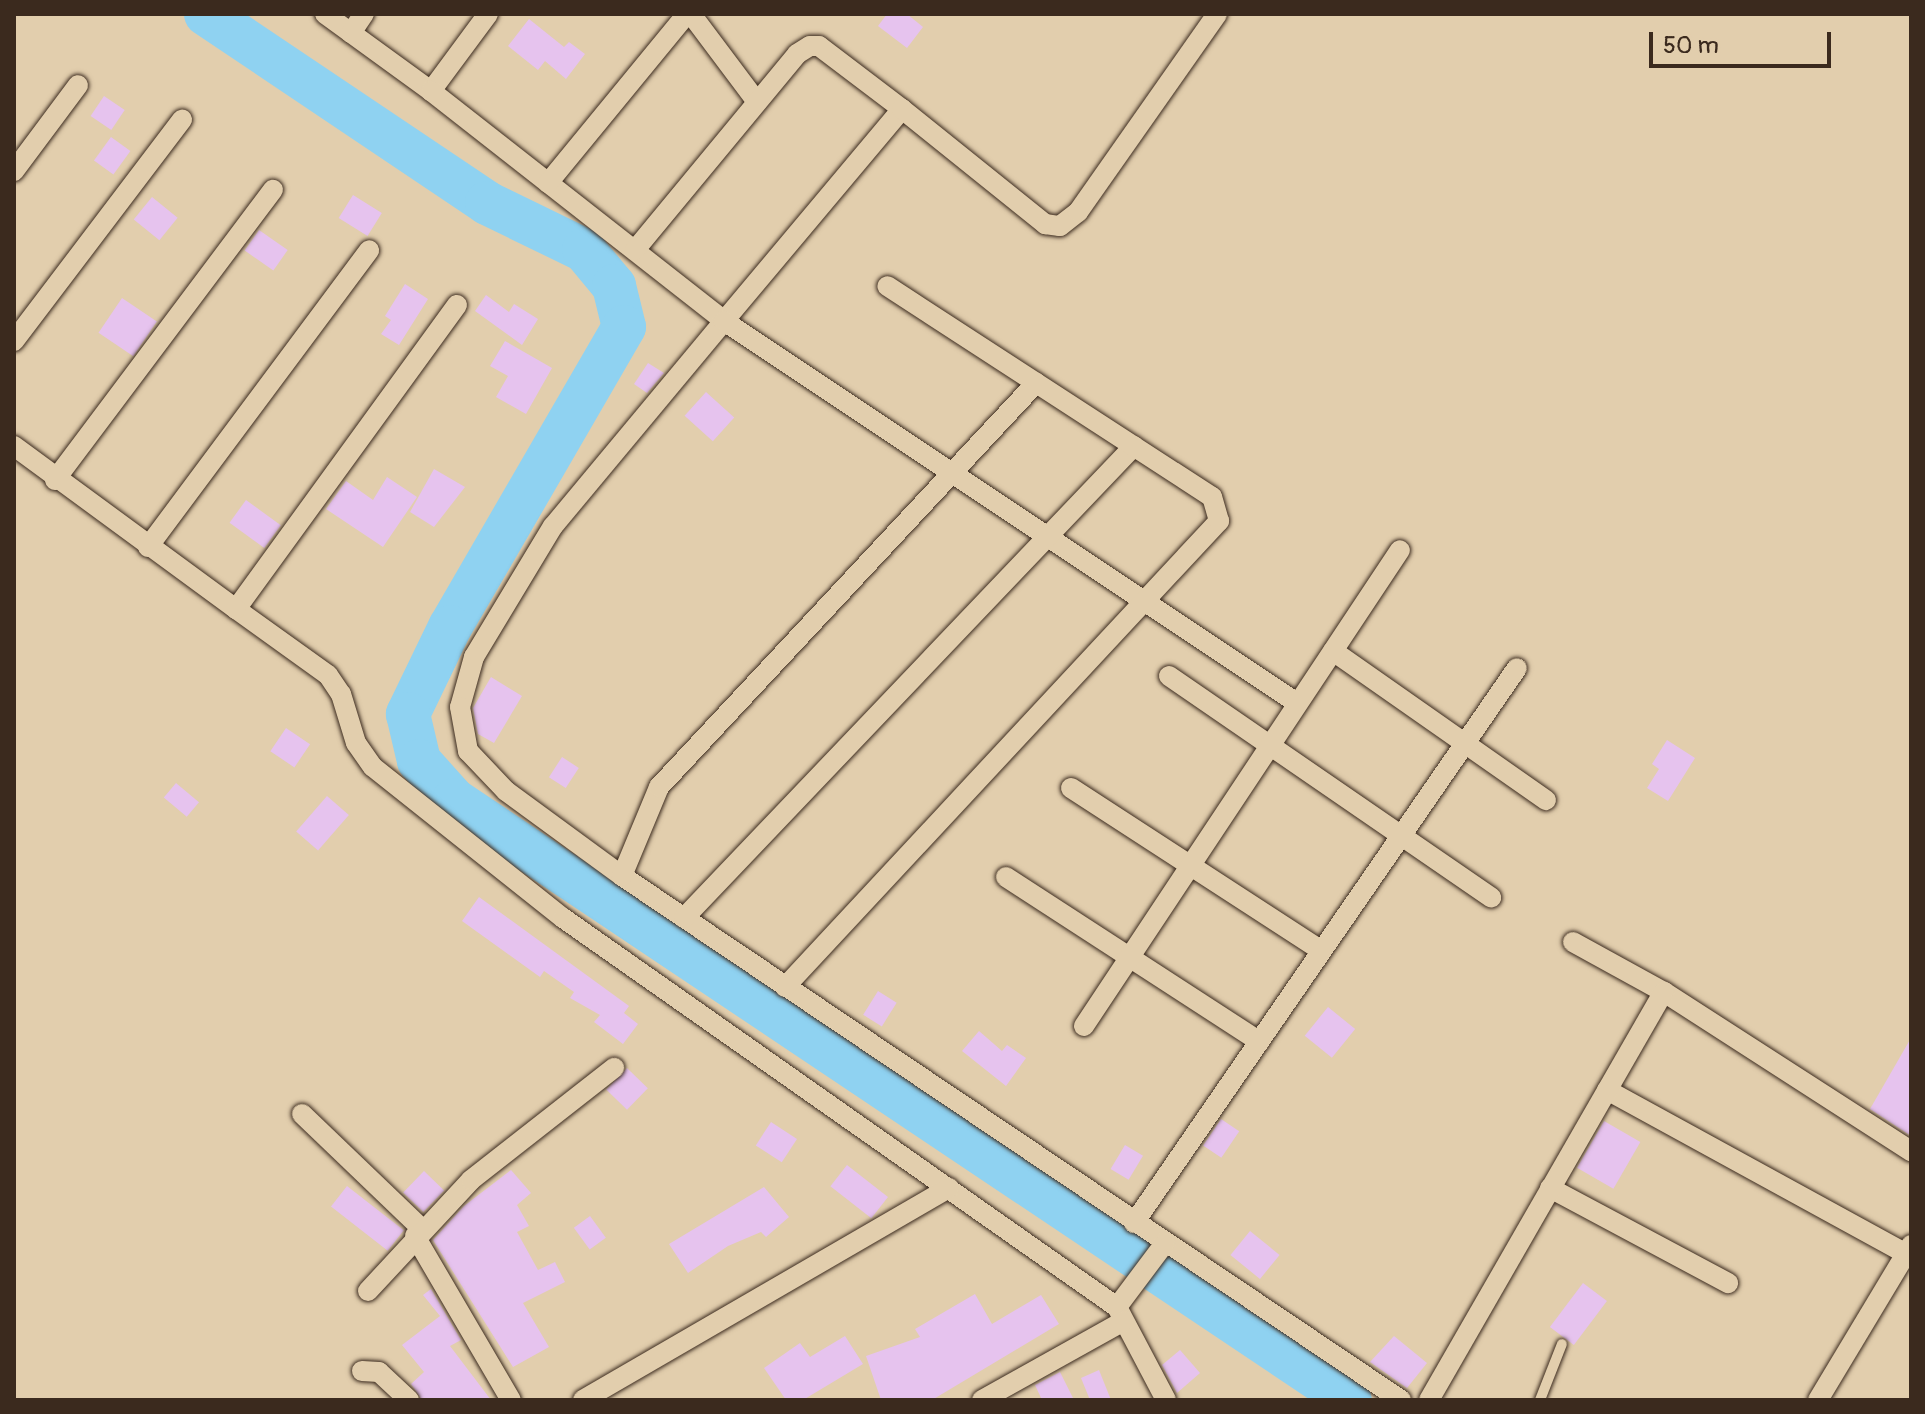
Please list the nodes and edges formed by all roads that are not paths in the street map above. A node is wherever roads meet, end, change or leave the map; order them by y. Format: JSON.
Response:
{"nodes":[{"id":1,"x":325,"y":14,"type":"edge"},
{"id":2,"x":364,"y":14,"type":"edge"},
{"id":3,"x":488,"y":14,"type":"edge"},
{"id":4,"x":689,"y":14,"type":"edge"},
{"id":5,"x":1217,"y":14,"type":"edge"},
{"id":6,"x":351,"y":33,"type":"junction"},
{"id":7,"x":78,"y":85,"type":"dead end"},
{"id":8,"x":431,"y":91,"type":"junction"},
{"id":9,"x":757,"y":102,"type":"junction"},
{"id":10,"x":902,"y":109,"type":"junction"},
{"id":11,"x":182,"y":120,"type":"dead end"},
{"id":12,"x":14,"y":171,"type":"edge"},
{"id":13,"x":548,"y":183,"type":"junction"},
{"id":14,"x":273,"y":190,"type":"dead end"},
{"id":15,"x":369,"y":250,"type":"dead end"},
{"id":16,"x":635,"y":250,"type":"junction"},
{"id":17,"x":887,"y":286,"type":"dead end"},
{"id":18,"x":457,"y":305,"type":"dead end"},
{"id":19,"x":724,"y":321,"type":"junction"},
{"id":20,"x":14,"y":341,"type":"edge"},
{"id":21,"x":1036,"y":383,"type":"junction"},
{"id":22,"x":14,"y":446,"type":"edge"},
{"id":23,"x":1134,"y":446,"type":"junction"},
{"id":24,"x":953,"y":471,"type":"junction"},
{"id":25,"x":55,"y":480,"type":"junction"},
{"id":26,"x":1050,"y":534,"type":"junction"},
{"id":27,"x":148,"y":547,"type":"junction"},
{"id":28,"x":1400,"y":550,"type":"dead end"},
{"id":29,"x":1146,"y":600,"type":"junction"},
{"id":30,"x":236,"y":609,"type":"junction"},
{"id":31,"x":1333,"y":651,"type":"junction"},
{"id":32,"x":1517,"y":668,"type":"dead end"},
{"id":33,"x":1169,"y":676,"type":"dead end"},
{"id":34,"x":1297,"y":703,"type":"junction"},
{"id":35,"x":1464,"y":744,"type":"junction"},
{"id":36,"x":1268,"y":745,"type":"junction"},
{"id":37,"x":1071,"y":788,"type":"dead end"},
{"id":38,"x":1546,"y":800,"type":"dead end"},
{"id":39,"x":1400,"y":837,"type":"junction"},
{"id":40,"x":1190,"y":867,"type":"junction"},
{"id":41,"x":622,"y":876,"type":"junction"},
{"id":42,"x":1006,"y":877,"type":"dead end"},
{"id":43,"x":1491,"y":897,"type":"dead end"},
{"id":44,"x":684,"y":918,"type":"junction"},
{"id":45,"x":1573,"y":942,"type":"dead end"},
{"id":46,"x":1322,"y":951,"type":"junction"},
{"id":47,"x":1130,"y":957,"type":"junction"},
{"id":48,"x":785,"y":987,"type":"junction"},
{"id":49,"x":1664,"y":992,"type":"junction"},
{"id":50,"x":1084,"y":1026,"type":"dead end"},
{"id":51,"x":1259,"y":1041,"type":"junction"},
{"id":52,"x":614,"y":1068,"type":"dead end"},
{"id":53,"x":1607,"y":1090,"type":"junction"},
{"id":54,"x":302,"y":1114,"type":"dead end"},
{"id":55,"x":1911,"y":1151,"type":"edge"},
{"id":56,"x":949,"y":1188,"type":"junction"},
{"id":57,"x":1550,"y":1188,"type":"junction"},
{"id":58,"x":1134,"y":1223,"type":"junction"},
{"id":59,"x":418,"y":1233,"type":"junction"},
{"id":60,"x":1162,"y":1249,"type":"junction"},
{"id":61,"x":1909,"y":1250,"type":"edge"},
{"id":62,"x":1728,"y":1283,"type":"dead end"},
{"id":63,"x":368,"y":1291,"type":"dead end"},
{"id":64,"x":1121,"y":1314,"type":"junction"},
{"id":65,"x":1562,"y":1344,"type":"dead end"},
{"id":66,"x":362,"y":1371,"type":"dead end"},
{"id":67,"x":409,"y":1400,"type":"edge"},
{"id":68,"x":511,"y":1400,"type":"edge"},
{"id":69,"x":583,"y":1400,"type":"edge"},
{"id":70,"x":982,"y":1400,"type":"edge"},
{"id":71,"x":1166,"y":1400,"type":"edge"},
{"id":72,"x":1401,"y":1400,"type":"edge"},
{"id":73,"x":1429,"y":1400,"type":"edge"},
{"id":74,"x":1540,"y":1400,"type":"edge"},
{"id":75,"x":1818,"y":1400,"type":"edge"}],
"edges":[{"from":1,"to":6,"type":"street"},
{"from":2,"to":6,"type":"street"},
{"from":3,"to":8,"type":"street"},
{"from":4,"to":9,"type":"street"},
{"from":4,"to":13,"type":"street"},
{"from":5,"to":10,"type":"street"},
{"from":6,"to":8,"type":"street"},
{"from":7,"to":12,"type":"street"},
{"from":8,"to":13,"type":"street"},
{"from":9,"to":10,"type":"street"},
{"from":9,"to":16,"type":"street"},
{"from":10,"to":19,"type":"street"},
{"from":11,"to":20,"type":"street"},
{"from":13,"to":16,"type":"street"},
{"from":14,"to":25,"type":"street"},
{"from":15,"to":27,"type":"street"},
{"from":16,"to":19,"type":"street"},
{"from":17,"to":21,"type":"street"},
{"from":18,"to":30,"type":"street"},
{"from":19,"to":24,"type":"street"},
{"from":19,"to":41,"type":"street"},
{"from":21,"to":23,"type":"street"},
{"from":21,"to":24,"type":"street"},
{"from":22,"to":25,"type":"street"},
{"from":23,"to":26,"type":"street"},
{"from":23,"to":29,"type":"street"},
{"from":24,"to":26,"type":"street"},
{"from":24,"to":41,"type":"street"},
{"from":25,"to":27,"type":"street"},
{"from":26,"to":29,"type":"street"},
{"from":26,"to":44,"type":"street"},
{"from":27,"to":30,"type":"street"},
{"from":28,"to":31,"type":"street"},
{"from":29,"to":34,"type":"street"},
{"from":29,"to":48,"type":"street"},
{"from":30,"to":56,"type":"street"},
{"from":31,"to":34,"type":"street"},
{"from":31,"to":35,"type":"street"},
{"from":32,"to":35,"type":"street"},
{"from":33,"to":36,"type":"street"},
{"from":34,"to":36,"type":"street"},
{"from":35,"to":38,"type":"street"},
{"from":35,"to":39,"type":"street"},
{"from":36,"to":39,"type":"street"},
{"from":36,"to":40,"type":"street"},
{"from":37,"to":40,"type":"street"},
{"from":39,"to":43,"type":"street"},
{"from":39,"to":46,"type":"street"},
{"from":40,"to":46,"type":"street"},
{"from":40,"to":47,"type":"street"},
{"from":41,"to":44,"type":"street"},
{"from":42,"to":47,"type":"street"},
{"from":44,"to":48,"type":"street"},
{"from":45,"to":49,"type":"street"},
{"from":46,"to":51,"type":"street"},
{"from":47,"to":50,"type":"street"},
{"from":47,"to":51,"type":"street"},
{"from":48,"to":58,"type":"street"},
{"from":49,"to":53,"type":"street"},
{"from":49,"to":55,"type":"street"},
{"from":51,"to":58,"type":"street"},
{"from":52,"to":59,"type":"street"},
{"from":53,"to":57,"type":"street"},
{"from":53,"to":61,"type":"street"},
{"from":54,"to":59,"type":"street"},
{"from":56,"to":64,"type":"street"},
{"from":56,"to":69,"type":"street"},
{"from":57,"to":62,"type":"street"},
{"from":57,"to":73,"type":"street"},
{"from":58,"to":60,"type":"street"},
{"from":59,"to":63,"type":"street"},
{"from":59,"to":68,"type":"street"},
{"from":60,"to":64,"type":"street"},
{"from":60,"to":72,"type":"street"},
{"from":61,"to":75,"type":"street"},
{"from":64,"to":70,"type":"street"},
{"from":64,"to":71,"type":"street"},
{"from":65,"to":74,"type":"lane"},
{"from":66,"to":67,"type":"street"}]}
